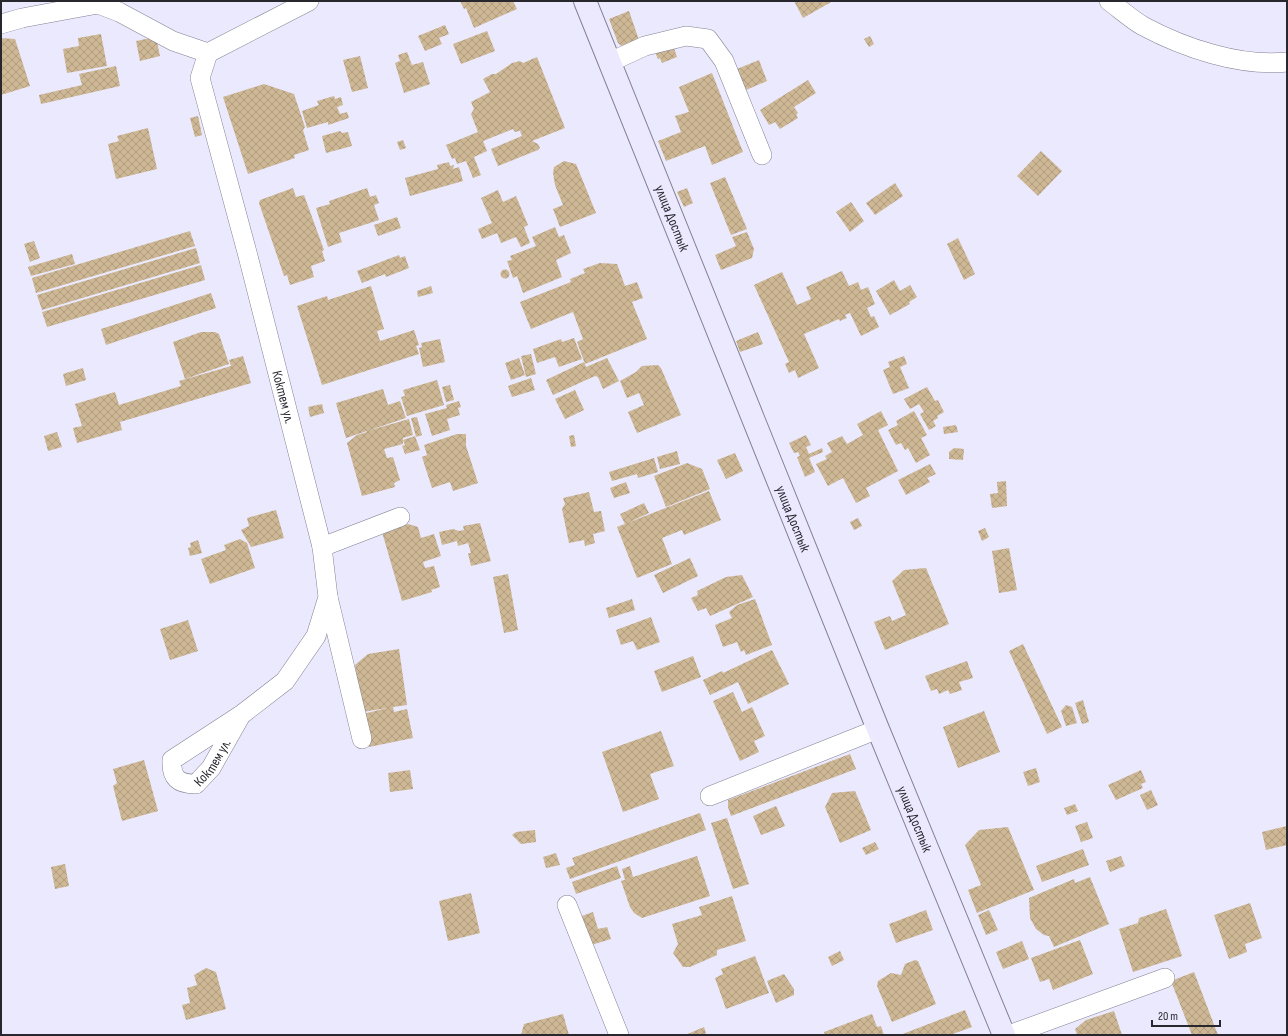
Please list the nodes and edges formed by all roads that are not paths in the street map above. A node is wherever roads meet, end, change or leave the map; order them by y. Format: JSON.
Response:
{"nodes":[{"id":1,"x":309,"y":1,"type":"edge"},
{"id":2,"x":585,"y":1,"type":"edge"},
{"id":3,"x":1108,"y":1,"type":"edge"},
{"id":4,"x":97,"y":3,"type":"edge"},
{"id":5,"x":1,"y":24,"type":"edge"},
{"id":6,"x":208,"y":53,"type":"junction"},
{"id":7,"x":610,"y":62,"type":"junction"},
{"id":8,"x":1287,"y":62,"type":"edge"},
{"id":9,"x":762,"y":155,"type":"dead end"},
{"id":10,"x":400,"y":518,"type":"dead end"},
{"id":11,"x":322,"y":547,"type":"junction"},
{"id":12,"x":328,"y":598,"type":"junction"},
{"id":13,"x":241,"y":715,"type":"dead end"},
{"id":14,"x":878,"y":730,"type":"junction"},
{"id":15,"x":362,"y":739,"type":"dead end"},
{"id":16,"x":710,"y":796,"type":"dead end"},
{"id":17,"x":567,"y":905,"type":"dead end"},
{"id":18,"x":1165,"y":978,"type":"dead end"},
{"id":19,"x":619,"y":1035,"type":"edge"},
{"id":20,"x":1004,"y":1035,"type":"edge"},
{"id":21,"x":1009,"y":1035,"type":"edge"}],
"edges":[{"from":1,"to":6,"type":"street"},
{"from":2,"to":7,"type":"main road","name":"улица Достык"},
{"from":3,"to":8,"type":"street"},
{"from":4,"to":5,"type":"street"},
{"from":4,"to":6,"type":"street"},
{"from":6,"to":11,"type":"street","name":"Коктем ул."},
{"from":7,"to":9,"type":"street"},
{"from":7,"to":14,"type":"main road","name":"улица Достык"},
{"from":10,"to":11,"type":"street"},
{"from":11,"to":12,"type":"street","name":"Коктем ул."},
{"from":12,"to":13,"type":"street","name":"Коктем ул."},
{"from":12,"to":15,"type":"street"},
{"from":14,"to":16,"type":"street"},
{"from":14,"to":20,"type":"main road","name":"улица Достык"},
{"from":17,"to":19,"type":"street"},
{"from":18,"to":21,"type":"street"}]}
